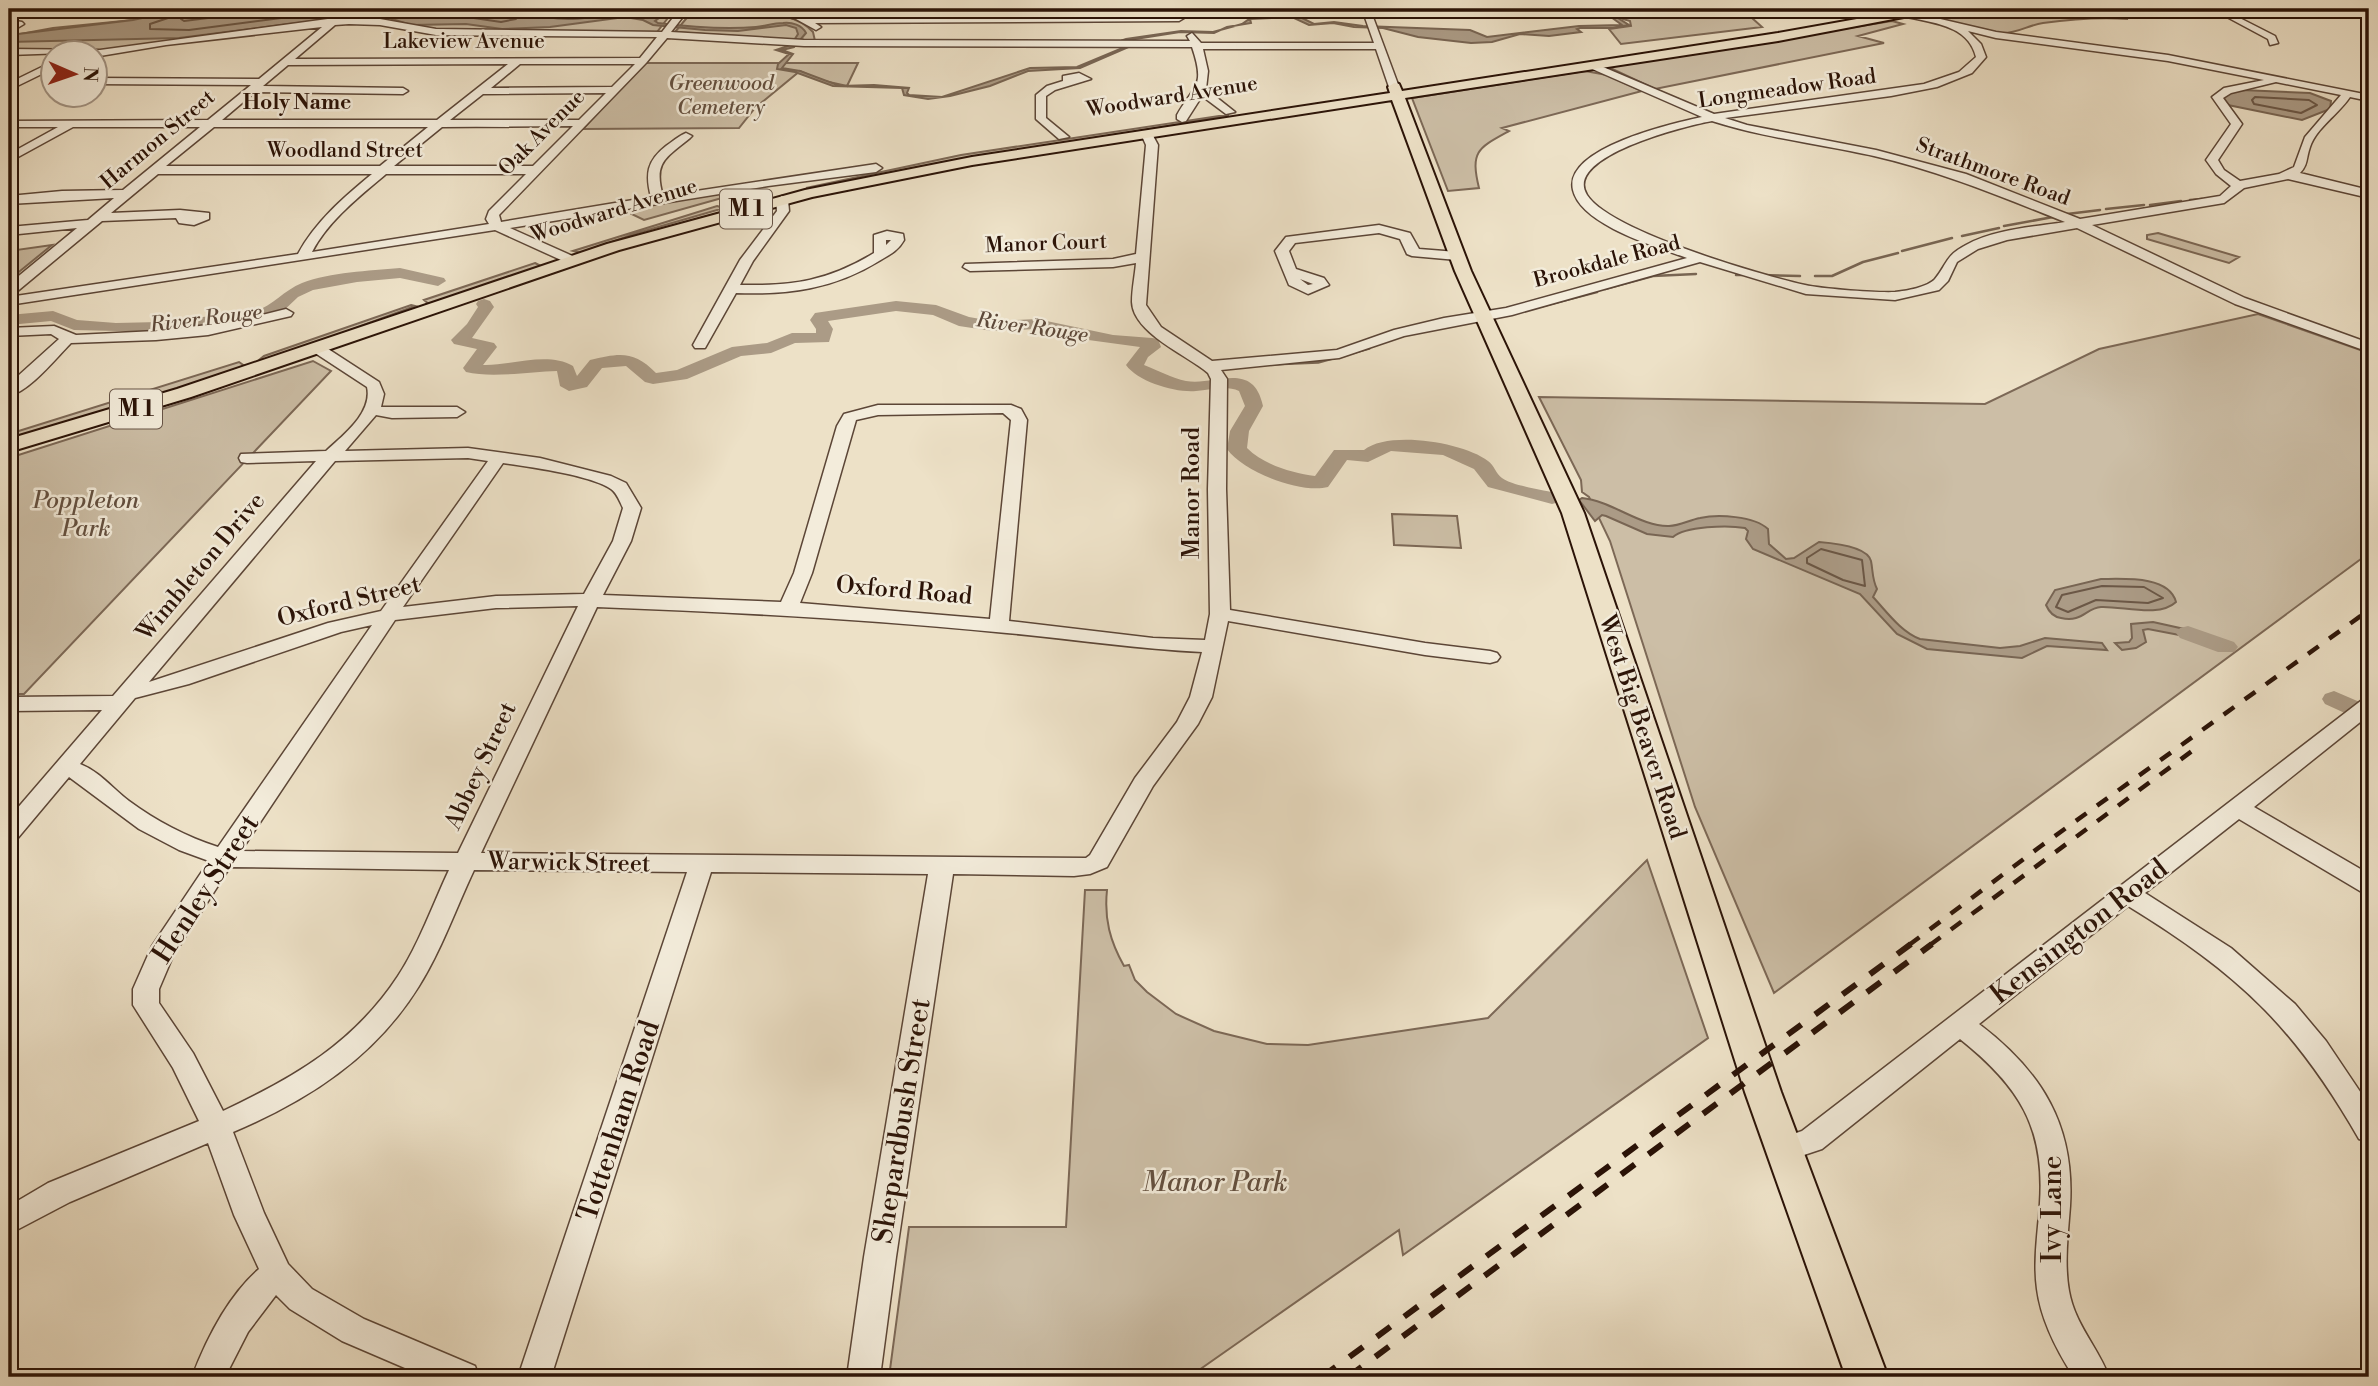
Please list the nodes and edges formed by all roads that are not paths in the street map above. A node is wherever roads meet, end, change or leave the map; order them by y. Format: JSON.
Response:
{"nodes":[{"id":1,"x":615,"y":9,"type":"edge"},
{"id":2,"x":746,"y":9,"type":"edge"},
{"id":3,"x":764,"y":9,"type":"edge"},
{"id":4,"x":1366,"y":9,"type":"edge"},
{"id":5,"x":1887,"y":9,"type":"edge"},
{"id":6,"x":1930,"y":9,"type":"edge"},
{"id":7,"x":2216,"y":9,"type":"edge"},
{"id":8,"x":2359,"y":9,"type":"edge"},
{"id":9,"x":684,"y":10,"type":"edge"},
{"id":10,"x":2369,"y":12,"type":"edge"},
{"id":11,"x":923,"y":14,"type":"edge"},
{"id":12,"x":1177,"y":14,"type":"edge"},
{"id":13,"x":1906,"y":14,"type":"junction"},
{"id":14,"x":805,"y":20,"type":"junction"},
{"id":15,"x":335,"y":21,"type":"junction"},
{"id":16,"x":669,"y":28,"type":"junction"},
{"id":17,"x":1959,"y":28,"type":"junction"},
{"id":18,"x":1775,"y":29,"type":"junction"},
{"id":19,"x":1792,"y":35,"type":"junction"},
{"id":20,"x":1731,"y":36,"type":"junction"},
{"id":21,"x":2013,"y":38,"type":"junction"},
{"id":22,"x":818,"y":43,"type":"junction"},
{"id":23,"x":1746,"y":43,"type":"junction"},
{"id":24,"x":2273,"y":43,"type":"dead end"},
{"id":25,"x":914,"y":44,"type":"junction"},
{"id":26,"x":1197,"y":45,"type":"junction"},
{"id":27,"x":1380,"y":46,"type":"junction"},
{"id":28,"x":1978,"y":46,"type":"junction"},
{"id":29,"x":9,"y":50,"type":"edge"},
{"id":30,"x":108,"y":51,"type":"edge"},
{"id":31,"x":38,"y":52,"type":"edge"},
{"id":32,"x":1580,"y":59,"type":"junction"},
{"id":33,"x":643,"y":61,"type":"junction"},
{"id":34,"x":286,"y":62,"type":"junction"},
{"id":35,"x":517,"y":62,"type":"junction"},
{"id":36,"x":1593,"y":66,"type":"junction"},
{"id":37,"x":1550,"y":68,"type":"junction"},
{"id":38,"x":38,"y":71,"type":"edge"},
{"id":39,"x":2276,"y":79,"type":"junction"},
{"id":40,"x":38,"y":81,"type":"edge"},
{"id":41,"x":108,"y":82,"type":"edge"},
{"id":42,"x":1069,"y":82,"type":"dead end"},
{"id":43,"x":12,"y":83,"type":"edge"},
{"id":44,"x":257,"y":85,"type":"junction"},
{"id":45,"x":615,"y":90,"type":"junction"},
{"id":46,"x":1201,"y":90,"type":"junction"},
{"id":47,"x":403,"y":91,"type":"dead end"},
{"id":48,"x":481,"y":91,"type":"junction"},
{"id":49,"x":1396,"y":91,"type":"junction"},
{"id":50,"x":2347,"y":94,"type":"junction"},
{"id":51,"x":1335,"y":96,"type":"junction"},
{"id":52,"x":2369,"y":98,"type":"edge"},
{"id":53,"x":1230,"y":112,"type":"junction"},
{"id":54,"x":1267,"y":116,"type":"junction"},
{"id":55,"x":1710,"y":116,"type":"junction"},
{"id":56,"x":581,"y":123,"type":"junction"},
{"id":57,"x":1187,"y":123,"type":"junction"},
{"id":58,"x":9,"y":124,"type":"edge"},
{"id":59,"x":71,"y":124,"type":"junction"},
{"id":60,"x":211,"y":124,"type":"junction"},
{"id":61,"x":442,"y":124,"type":"junction"},
{"id":62,"x":1147,"y":134,"type":"junction"},
{"id":63,"x":686,"y":136,"type":"dead end"},
{"id":64,"x":1063,"y":137,"type":"junction"},
{"id":65,"x":9,"y":159,"type":"edge"},
{"id":66,"x":2303,"y":162,"type":"junction"},
{"id":67,"x":876,"y":168,"type":"junction"},
{"id":68,"x":155,"y":170,"type":"junction"},
{"id":69,"x":384,"y":170,"type":"junction"},
{"id":70,"x":536,"y":170,"type":"junction"},
{"id":71,"x":2288,"y":175,"type":"junction"},
{"id":72,"x":2337,"y":184,"type":"junction"},
{"id":73,"x":2238,"y":185,"type":"junction"},
{"id":74,"x":762,"y":188,"type":"junction"},
{"id":75,"x":807,"y":188,"type":"junction"},
{"id":76,"x":126,"y":194,"type":"junction"},
{"id":77,"x":2369,"y":194,"type":"edge"},
{"id":78,"x":658,"y":199,"type":"junction"},
{"id":79,"x":9,"y":200,"type":"edge"},
{"id":80,"x":782,"y":200,"type":"junction"},
{"id":81,"x":722,"y":209,"type":"junction"},
{"id":82,"x":180,"y":214,"type":"dead end"},
{"id":83,"x":94,"y":220,"type":"junction"},
{"id":84,"x":2078,"y":223,"type":"junction"},
{"id":85,"x":496,"y":225,"type":"junction"},
{"id":86,"x":9,"y":231,"type":"edge"},
{"id":87,"x":553,"y":253,"type":"junction"},
{"id":88,"x":881,"y":254,"type":"dead end"},
{"id":89,"x":303,"y":256,"type":"junction"},
{"id":90,"x":1457,"y":256,"type":"junction"},
{"id":91,"x":1700,"y":258,"type":"junction"},
{"id":92,"x":572,"y":261,"type":"junction"},
{"id":93,"x":1144,"y":262,"type":"junction"},
{"id":94,"x":970,"y":267,"type":"dead end"},
{"id":95,"x":1292,"y":272,"type":"dead end"},
{"id":96,"x":731,"y":289,"type":"junction"},
{"id":97,"x":9,"y":291,"type":"edge"},
{"id":98,"x":9,"y":299,"type":"edge"},
{"id":99,"x":413,"y":308,"type":"junction"},
{"id":100,"x":286,"y":313,"type":"dead end"},
{"id":101,"x":1483,"y":316,"type":"junction"},
{"id":102,"x":9,"y":332,"type":"edge"},
{"id":103,"x":68,"y":338,"type":"junction"},
{"id":104,"x":700,"y":345,"type":"dead end"},
{"id":105,"x":317,"y":348,"type":"junction"},
{"id":106,"x":2369,"y":348,"type":"edge"},
{"id":107,"x":260,"y":359,"type":"junction"},
{"id":108,"x":1216,"y":378,"type":"junction"},
{"id":109,"x":9,"y":391,"type":"edge"},
{"id":110,"x":372,"y":410,"type":"junction"},
{"id":111,"x":457,"y":412,"type":"dead end"},
{"id":112,"x":9,"y":430,"type":"edge"},
{"id":113,"x":9,"y":446,"type":"edge"},
{"id":114,"x":330,"y":456,"type":"junction"},
{"id":115,"x":500,"y":456,"type":"junction"},
{"id":116,"x":247,"y":458,"type":"dead end"},
{"id":117,"x":590,"y":601,"type":"junction"},
{"id":118,"x":788,"y":608,"type":"junction"},
{"id":119,"x":1220,"y":614,"type":"junction"},
{"id":120,"x":388,"y":615,"type":"junction"},
{"id":121,"x":998,"y":626,"type":"junction"},
{"id":122,"x":1212,"y":646,"type":"junction"},
{"id":123,"x":1490,"y":657,"type":"dead end"},
{"id":124,"x":124,"y":698,"type":"junction"},
{"id":125,"x":9,"y":704,"type":"edge"},
{"id":126,"x":2363,"y":710,"type":"edge"},
{"id":127,"x":64,"y":768,"type":"junction"},
{"id":128,"x":2238,"y":808,"type":"junction"},
{"id":129,"x":9,"y":832,"type":"edge"},
{"id":130,"x":224,"y":858,"type":"junction"},
{"id":131,"x":466,"y":861,"type":"junction"},
{"id":132,"x":1099,"y":861,"type":"joint"},
{"id":133,"x":702,"y":864,"type":"junction"},
{"id":134,"x":942,"y":864,"type":"junction"},
{"id":135,"x":2369,"y":885,"type":"edge"},
{"id":136,"x":2127,"y":894,"type":"junction"},
{"id":137,"x":1961,"y":1025,"type":"junction"},
{"id":138,"x":216,"y":1125,"type":"junction"},
{"id":139,"x":2369,"y":1130,"type":"edge"},
{"id":140,"x":1783,"y":1150,"type":"junction"},
{"id":141,"x":9,"y":1222,"type":"edge"},
{"id":142,"x":277,"y":1274,"type":"junction"},
{"id":143,"x":208,"y":1377,"type":"edge"},
{"id":144,"x":463,"y":1377,"type":"edge"},
{"id":145,"x":535,"y":1377,"type":"edge"},
{"id":146,"x":864,"y":1377,"type":"edge"},
{"id":147,"x":1867,"y":1377,"type":"edge"},
{"id":148,"x":2093,"y":1377,"type":"edge"}],
"edges":[{"from":1,"to":9,"type":"street"},
{"from":2,"to":9,"type":"street"},
{"from":3,"to":14,"type":"street"},
{"from":4,"to":27,"type":"street"},
{"from":5,"to":18,"type":"main road","number":"M 1"},
{"from":6,"to":13,"type":"main road","name":"Woodward Avenue","number":"M 1"},
{"from":7,"to":24,"type":"street"},
{"from":8,"to":10,"type":"street"},
{"from":9,"to":16,"type":"street","name":"Oak Avenue"},
{"from":11,"to":12,"type":"street"},
{"from":11,"to":14,"type":"street"},
{"from":11,"to":25,"type":"street"},
{"from":12,"to":26,"type":"street"},
{"from":13,"to":17,"type":"street"},
{"from":13,"to":19,"type":"main road","name":"Woodward Avenue","number":"M 1"},
{"from":14,"to":22,"type":"street"},
{"from":15,"to":16,"type":"street"},
{"from":15,"to":30,"type":"street"},
{"from":15,"to":34,"type":"street","name":"Harmon Street"},
{"from":16,"to":22,"type":"street"},
{"from":16,"to":33,"type":"street","name":"Oak Avenue"},
{"from":17,"to":21,"type":"street"},
{"from":17,"to":28,"type":"street"},
{"from":18,"to":19,"type":"main road"},
{"from":18,"to":20,"type":"main road","number":"M 1"},
{"from":19,"to":23,"type":"main road","name":"Woodward Avenue","number":"M 1"},
{"from":20,"to":23,"type":"main road"},
{"from":20,"to":32,"type":"main road","number":"M 1"},
{"from":21,"to":28,"type":"street"},
{"from":21,"to":39,"type":"street"},
{"from":22,"to":25,"type":"street"},
{"from":23,"to":36,"type":"main road","name":"Woodward Avenue","number":"M 1"},
{"from":25,"to":26,"type":"street"},
{"from":26,"to":27,"type":"street"},
{"from":26,"to":46,"type":"street"},
{"from":27,"to":49,"type":"street"},
{"from":28,"to":55,"type":"street","name":"Longmeadow Road"},
{"from":29,"to":31,"type":"street"},
{"from":32,"to":36,"type":"main road"},
{"from":32,"to":37,"type":"main road","number":"M 1"},
{"from":33,"to":35,"type":"street","name":"Lakeview Avenue"},
{"from":33,"to":45,"type":"street","name":"Oak Avenue"},
{"from":34,"to":35,"type":"street","name":"Lakeview Avenue"},
{"from":34,"to":44,"type":"street","name":"Harmon Street"},
{"from":35,"to":48,"type":"street"},
{"from":36,"to":37,"type":"main road","name":"Woodward Avenue","number":"M 1"},
{"from":36,"to":55,"type":"street","name":"Strathmore Road"},
{"from":37,"to":49,"type":"main road","name":"Woodward Avenue","number":"M 1"},
{"from":37,"to":49,"type":"main road","name":"Woodward Avenue","number":"M 1"},
{"from":38,"to":43,"type":"street"},
{"from":39,"to":50,"type":"street"},
{"from":39,"to":73,"type":"street"},
{"from":40,"to":43,"type":"street"},
{"from":41,"to":44,"type":"street"},
{"from":42,"to":64,"type":"street"},
{"from":44,"to":47,"type":"street"},
{"from":44,"to":60,"type":"street","name":"Harmon Street"},
{"from":45,"to":48,"type":"street"},
{"from":45,"to":56,"type":"street","name":"Oak Avenue"},
{"from":46,"to":53,"type":"street"},
{"from":46,"to":57,"type":"street"},
{"from":48,"to":61,"type":"street"},
{"from":49,"to":51,"type":"main road","name":"Woodward Avenue","number":"M 1"},
{"from":49,"to":54,"type":"main road","name":"Woodward Avenue","number":"M 1"},
{"from":49,"to":90,"type":"main road","name":"West Big Beaver Road"},
{"from":50,"to":52,"type":"street"},
{"from":50,"to":66,"type":"street","name":"Brookdale Road"},
{"from":51,"to":53,"type":"main road","name":"Woodward Avenue","number":"M 1"},
{"from":51,"to":54,"type":"main road"},
{"from":53,"to":57,"type":"main road"},
{"from":54,"to":57,"type":"main road","name":"Woodward Avenue","number":"M 1"},
{"from":55,"to":84,"type":"street","name":"Strathmore Road"},
{"from":55,"to":91,"type":"street","name":"Longmeadow Road"},
{"from":56,"to":61,"type":"street"},
{"from":56,"to":70,"type":"street","name":"Oak Avenue"},
{"from":57,"to":62,"type":"main road","number":"M 1"},
{"from":57,"to":64,"type":"main road","name":"Woodward Avenue","number":"M 1"},
{"from":58,"to":59,"type":"street"},
{"from":59,"to":60,"type":"street"},
{"from":59,"to":65,"type":"street"},
{"from":60,"to":61,"type":"street"},
{"from":60,"to":68,"type":"street","name":"Harmon Street"},
{"from":61,"to":69,"type":"street"},
{"from":62,"to":75,"type":"main road","name":"Woodward Avenue","number":"M 1"},
{"from":62,"to":93,"type":"street"},
{"from":63,"to":78,"type":"street"},
{"from":64,"to":67,"type":"main road","name":"Woodward Avenue","number":"M 1"},
{"from":66,"to":71,"type":"street","name":"Brookdale Road"},
{"from":66,"to":72,"type":"street"},
{"from":67,"to":74,"type":"street"},
{"from":67,"to":75,"type":"main road","name":"Woodward Avenue","number":"M 1"},
{"from":68,"to":69,"type":"street","name":"Woodland Street"},
{"from":68,"to":76,"type":"street","name":"Harmon Street"},
{"from":69,"to":70,"type":"street","name":"Woodland Street"},
{"from":69,"to":89,"type":"street"},
{"from":70,"to":85,"type":"street","name":"Oak Avenue"},
{"from":71,"to":72,"type":"street"},
{"from":71,"to":73,"type":"street","name":"Brookdale Road"},
{"from":72,"to":77,"type":"street"},
{"from":73,"to":84,"type":"street","name":"Brookdale Road"},
{"from":74,"to":75,"type":"main road","name":"Woodward Avenue","number":"M 1"},
{"from":74,"to":78,"type":"street"},
{"from":74,"to":81,"type":"main road","name":"Woodward Avenue","number":"M 1"},
{"from":75,"to":80,"type":"main road","name":"Woodward Avenue","number":"M 1"},
{"from":76,"to":79,"type":"street"},
{"from":76,"to":83,"type":"street","name":"Harmon Street"},
{"from":78,"to":85,"type":"street"},
{"from":80,"to":81,"type":"main road","name":"Woodward Avenue","number":"M 1"},
{"from":80,"to":96,"type":"street"},
{"from":81,"to":87,"type":"main road","name":"Woodward Avenue","number":"M 1"},
{"from":81,"to":92,"type":"main road","name":"Woodward Avenue","number":"M 1"},
{"from":82,"to":83,"type":"street"},
{"from":83,"to":86,"type":"street"},
{"from":83,"to":97,"type":"street","name":"Harmon Street"},
{"from":84,"to":91,"type":"street","name":"Brookdale Road"},
{"from":84,"to":106,"type":"street","name":"Strathmore Road"},
{"from":85,"to":87,"type":"street"},
{"from":85,"to":89,"type":"street"},
{"from":87,"to":92,"type":"street"},
{"from":87,"to":99,"type":"main road","name":"Woodward Avenue","number":"M 1"},
{"from":88,"to":96,"type":"street"},
{"from":89,"to":98,"type":"street"},
{"from":90,"to":95,"type":"street"},
{"from":90,"to":101,"type":"main road","name":"West Big Beaver Road"},
{"from":91,"to":101,"type":"street","name":"Brookdale Road"},
{"from":92,"to":99,"type":"main road","name":"Woodward Avenue","number":"M 1"},
{"from":93,"to":94,"type":"street","name":"Manor Court"},
{"from":93,"to":108,"type":"street"},
{"from":96,"to":104,"type":"street"},
{"from":99,"to":105,"type":"main road","name":"Woodward Avenue","number":"M 1"},
{"from":99,"to":107,"type":"main road","name":"Woodward Avenue","number":"M 1"},
{"from":100,"to":103,"type":"street"},
{"from":101,"to":108,"type":"street","name":"Brookdale Road"},
{"from":101,"to":140,"type":"main road","name":"West Big Beaver Road"},
{"from":102,"to":103,"type":"street"},
{"from":103,"to":109,"type":"street"},
{"from":105,"to":107,"type":"main road","name":"Woodward Avenue","number":"M 1"},
{"from":105,"to":110,"type":"street"},
{"from":107,"to":112,"type":"main road","name":"Woodward Avenue","number":"M 1"},
{"from":107,"to":113,"type":"main road","name":"Woodward Avenue","number":"M 1"},
{"from":108,"to":119,"type":"street","name":"Manor Road"},
{"from":110,"to":111,"type":"street"},
{"from":110,"to":114,"type":"street","name":"Wimbleton Drive"},
{"from":114,"to":115,"type":"street","name":"Abbey Street"},
{"from":114,"to":116,"type":"street","name":"Abbey Street"},
{"from":114,"to":124,"type":"street","name":"Wimbleton Drive"},
{"from":115,"to":117,"type":"street","name":"Abbey Street"},
{"from":115,"to":120,"type":"street","name":"Henley Street"},
{"from":117,"to":118,"type":"street","name":"Oxford Road"},
{"from":117,"to":120,"type":"street","name":"Oxford Street"},
{"from":117,"to":131,"type":"street","name":"Abbey Street"},
{"from":118,"to":121,"type":"street","name":"Oxford Road"},
{"from":118,"to":121,"type":"street"},
{"from":119,"to":122,"type":"street","name":"Manor Road"},
{"from":119,"to":123,"type":"street"},
{"from":120,"to":124,"type":"street","name":"Oxford Street"},
{"from":120,"to":130,"type":"street","name":"Henley Street"},
{"from":121,"to":122,"type":"street","name":"Oxford Road"},
{"from":122,"to":132,"type":"street","name":"Manor Road"},
{"from":124,"to":125,"type":"street","name":"Oxford Street"},
{"from":124,"to":127,"type":"street","name":"Wimbleton Drive"},
{"from":126,"to":128,"type":"street","name":"Kensington Road"},
{"from":127,"to":129,"type":"street","name":"Wimbleton Drive"},
{"from":127,"to":130,"type":"street","name":"Warwick Street"},
{"from":128,"to":135,"type":"street"},
{"from":128,"to":136,"type":"street","name":"Kensington Road"},
{"from":130,"to":131,"type":"street","name":"Warwick Street"},
{"from":130,"to":138,"type":"street","name":"Henley Street"},
{"from":131,"to":133,"type":"street","name":"Warwick Street"},
{"from":131,"to":138,"type":"street","name":"Abbey Street"},
{"from":132,"to":134,"type":"street","name":"Warwick Street"},
{"from":133,"to":134,"type":"street","name":"Warwick Street"},
{"from":133,"to":145,"type":"street","name":"Tottenham Road"},
{"from":134,"to":146,"type":"street","name":"Shepardbush Street"},
{"from":136,"to":137,"type":"street","name":"Kensington Road"},
{"from":136,"to":139,"type":"street"},
{"from":137,"to":140,"type":"street","name":"Kensington Road"},
{"from":137,"to":148,"type":"street","name":"Ivy Lane"},
{"from":138,"to":141,"type":"street","name":"Abbey Street"},
{"from":138,"to":142,"type":"street","name":"Henley Street"},
{"from":140,"to":147,"type":"main road","name":"West Big Beaver Road"},
{"from":142,"to":143,"type":"street"},
{"from":142,"to":144,"type":"street","name":"Henley Street"}]}
